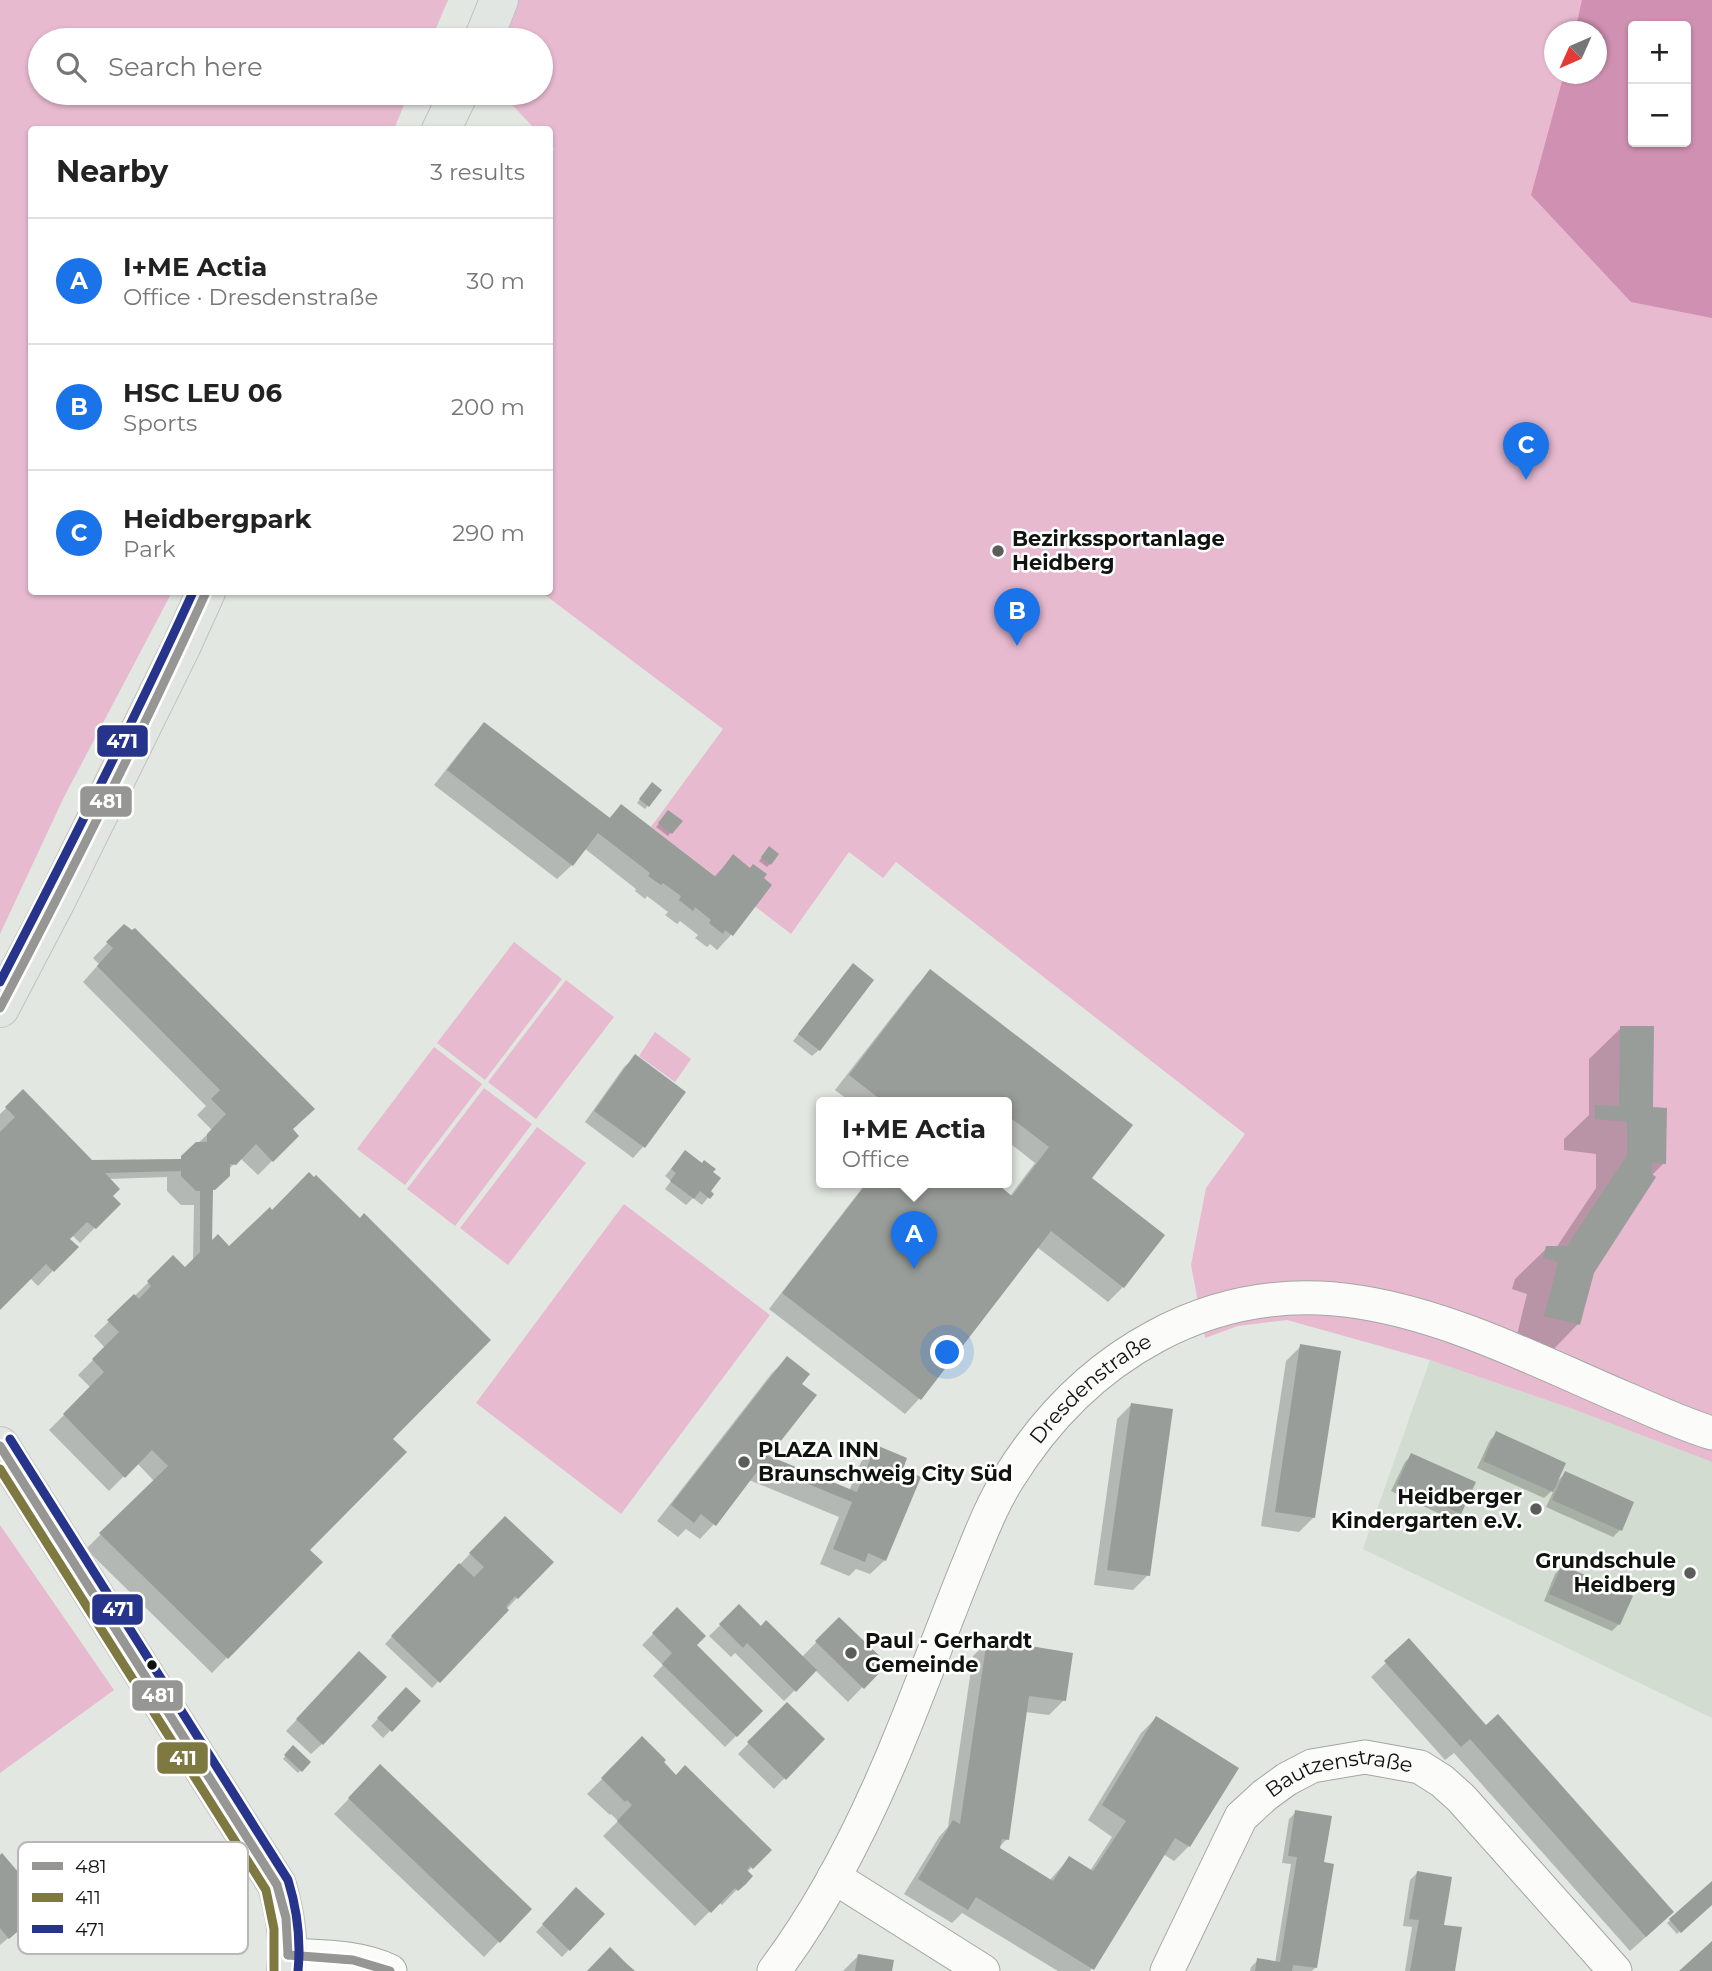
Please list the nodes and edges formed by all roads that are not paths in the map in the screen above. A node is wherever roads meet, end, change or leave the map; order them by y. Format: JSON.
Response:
{"nodes":[{"id":1,"x":499,"y":0,"type":"edge"},
{"id":2,"x":488,"y":28,"type":"edge"},
{"id":3,"x":453,"y":105,"type":"edge"},
{"id":4,"x":442,"y":126,"type":"edge"},
{"id":5,"x":205,"y":595,"type":"edge"},
{"id":6,"x":0,"y":1008,"type":"edge"},
{"id":7,"x":1712,"y":1433,"type":"edge"},
{"id":8,"x":0,"y":1447,"type":"edge"},
{"id":9,"x":834,"y":1877,"type":"junction"},
{"id":10,"x":287,"y":1963,"type":"edge"},
{"id":11,"x":390,"y":1971,"type":"edge"},
{"id":12,"x":774,"y":1971,"type":"edge"},
{"id":13,"x":983,"y":1971,"type":"edge"},
{"id":14,"x":1167,"y":1971,"type":"edge"},
{"id":15,"x":1615,"y":1971,"type":"edge"}],
"edges":[{"from":1,"to":2,"type":"main road"},
{"from":3,"to":4,"type":"main road"},
{"from":5,"to":6,"type":"main road"},
{"from":7,"to":9,"type":"street","name":"Dresdenstraße"},
{"from":8,"to":10,"type":"main road"},
{"from":9,"to":12,"type":"street","name":"Dresdenstraße"},
{"from":9,"to":13,"type":"street"},
{"from":10,"to":11,"type":"street"},
{"from":14,"to":15,"type":"street","name":"Bautzenstraße"}]}
